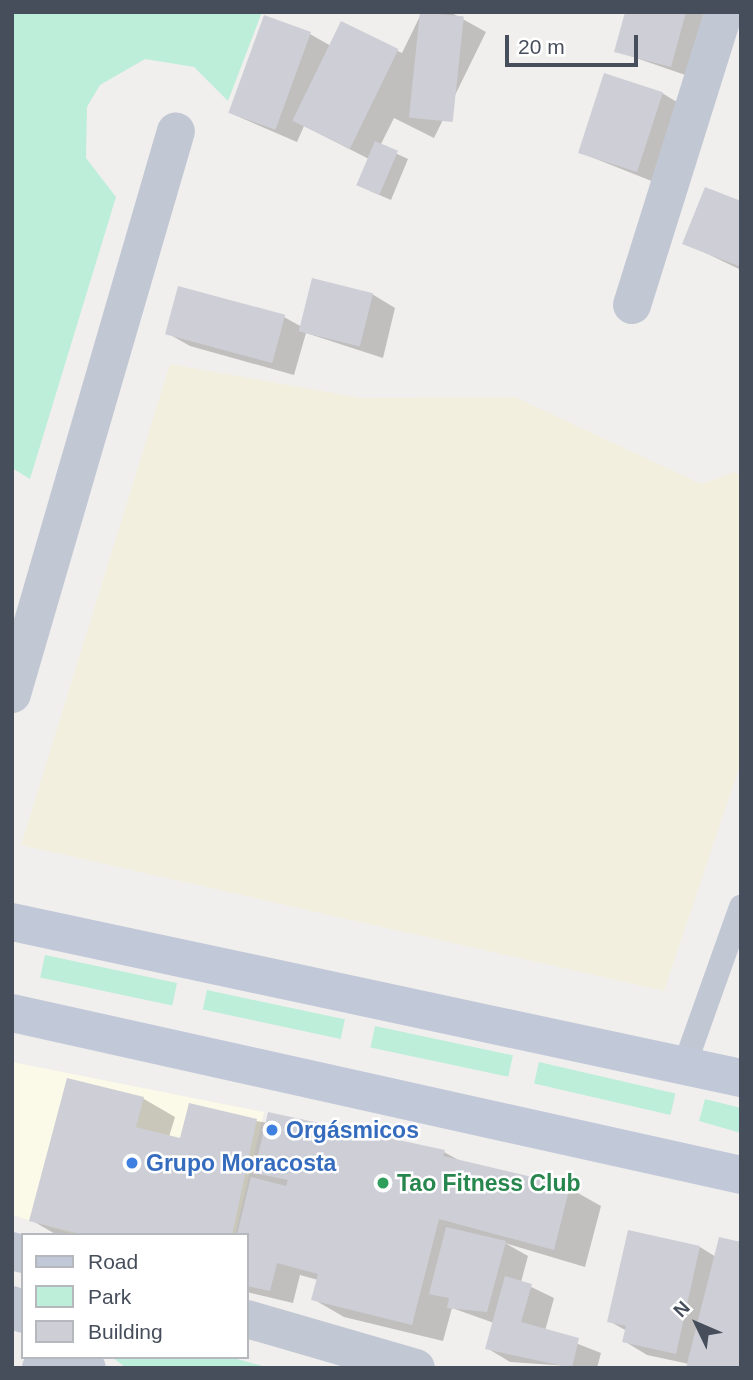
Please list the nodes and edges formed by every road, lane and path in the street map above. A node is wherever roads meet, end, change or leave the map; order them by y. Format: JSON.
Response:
{"nodes":[{"id":1,"x":724,"y":12,"type":"edge"},
{"id":2,"x":176,"y":131,"type":"dead end"},
{"id":3,"x":632,"y":304,"type":"dead end"},
{"id":4,"x":12,"y":694,"type":"edge"},
{"id":5,"x":741,"y":908,"type":"edge"},
{"id":6,"x":12,"y":922,"type":"edge"},
{"id":7,"x":12,"y":1013,"type":"edge"},
{"id":8,"x":685,"y":1064,"type":"junction"},
{"id":9,"x":741,"y":1078,"type":"edge"},
{"id":10,"x":741,"y":1175,"type":"edge"},
{"id":11,"x":248,"y":1319,"type":"edge"},
{"id":12,"x":416,"y":1368,"type":"edge"}],
"edges":[{"from":1,"to":3,"type":"street"},
{"from":2,"to":4,"type":"street"},
{"from":5,"to":8,"type":"lane"},
{"from":6,"to":8,"type":"main road"},
{"from":7,"to":10,"type":"main road"},
{"from":8,"to":9,"type":"main road"},
{"from":11,"to":12,"type":"street"}]}
